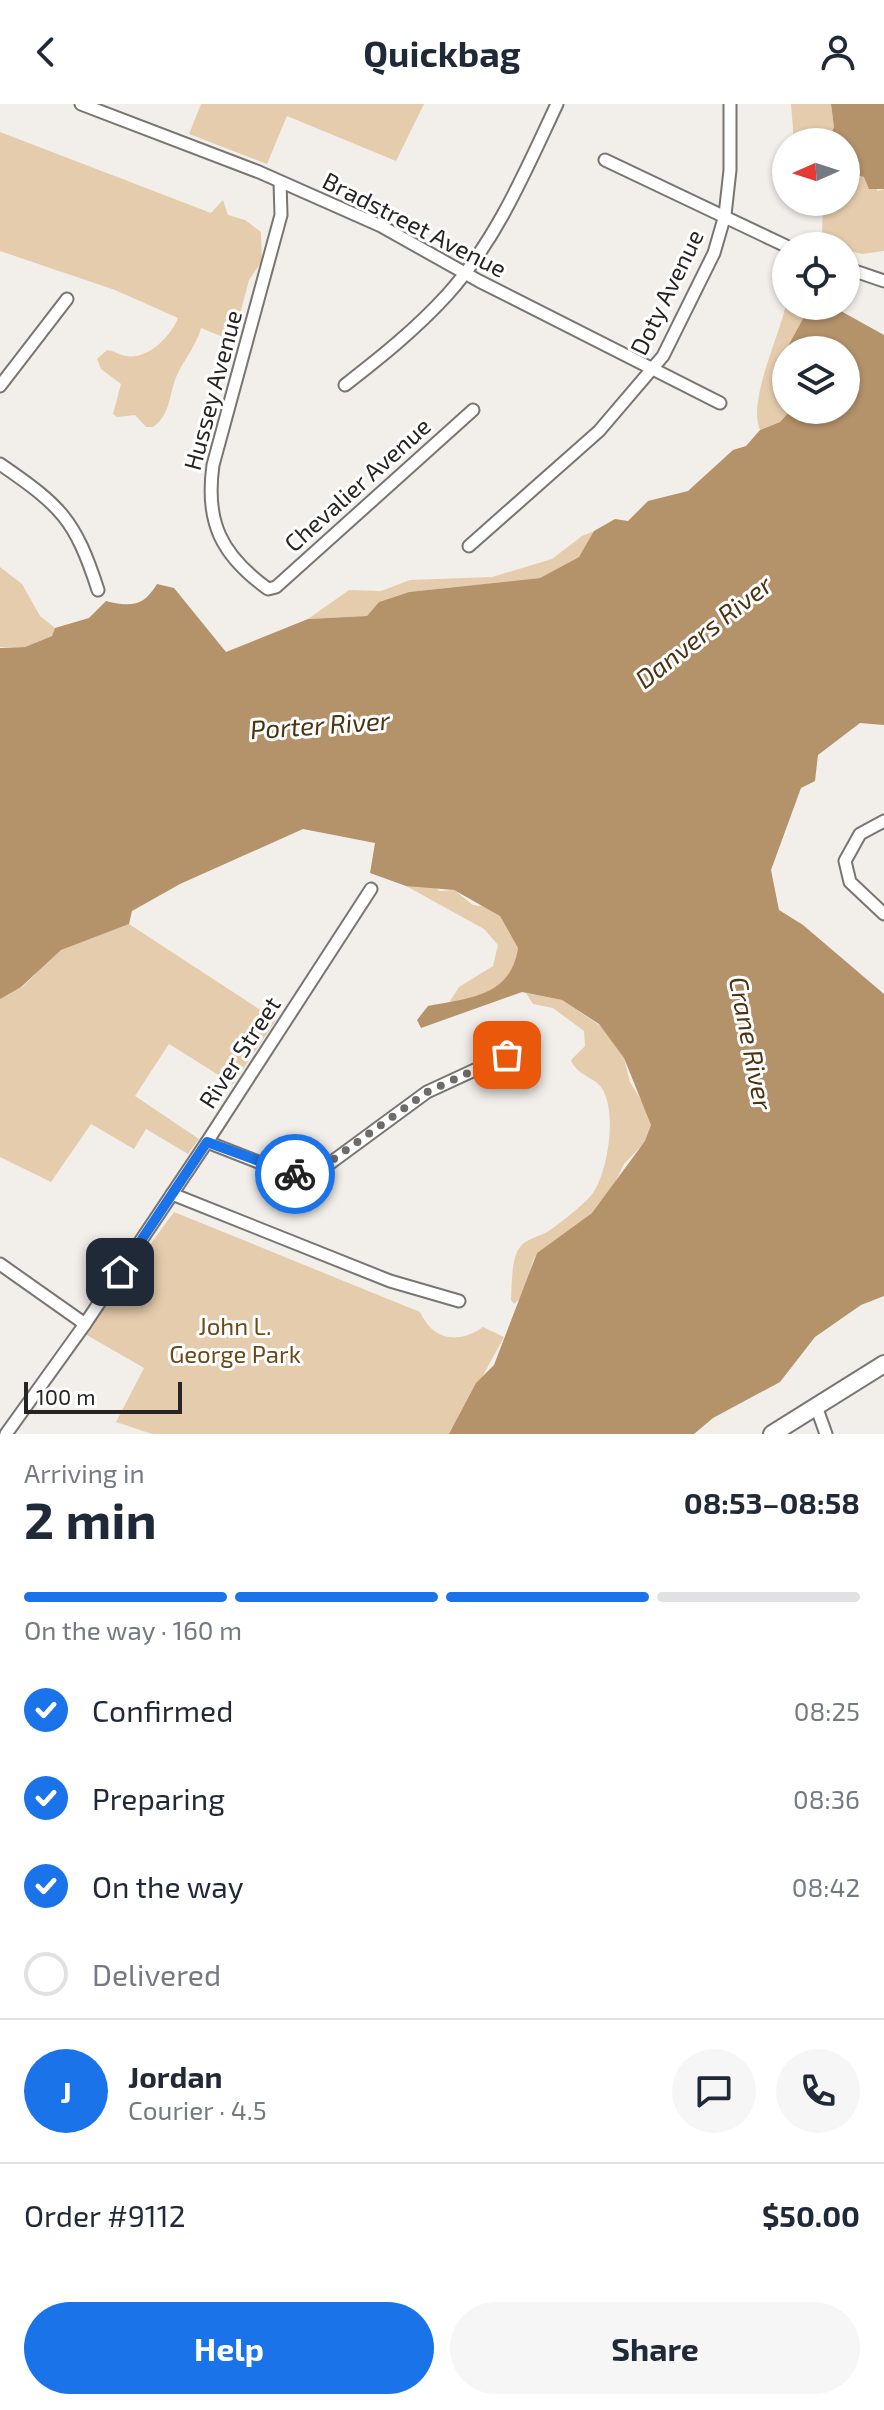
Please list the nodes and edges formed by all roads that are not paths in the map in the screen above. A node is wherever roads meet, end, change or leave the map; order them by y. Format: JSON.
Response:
{"nodes":[{"id":1,"x":81,"y":104,"type":"edge"},
{"id":2,"x":557,"y":104,"type":"edge"},
{"id":3,"x":730,"y":104,"type":"edge"},
{"id":4,"x":605,"y":160,"type":"dead end"},
{"id":5,"x":280,"y":182,"type":"junction"},
{"id":6,"x":725,"y":215,"type":"junction"},
{"id":7,"x":772,"y":239,"type":"edge"},
{"id":8,"x":464,"y":273,"type":"junction"},
{"id":9,"x":860,"y":273,"type":"edge"},
{"id":10,"x":884,"y":281,"type":"edge"},
{"id":11,"x":67,"y":299,"type":"dead end"},
{"id":12,"x":654,"y":368,"type":"junction"},
{"id":13,"x":345,"y":385,"type":"dead end"},
{"id":14,"x":0,"y":386,"type":"edge"},
{"id":15,"x":720,"y":403,"type":"dead end"},
{"id":16,"x":473,"y":410,"type":"dead end"},
{"id":17,"x":0,"y":464,"type":"edge"},
{"id":18,"x":469,"y":546,"type":"dead end"},
{"id":19,"x":270,"y":588,"type":"joint"},
{"id":20,"x":98,"y":590,"type":"dead end"},
{"id":21,"x":884,"y":821,"type":"edge"},
{"id":22,"x":371,"y":889,"type":"dead end"},
{"id":23,"x":884,"y":914,"type":"edge"},
{"id":24,"x":507,"y":1055,"type":"dead end"},
{"id":25,"x":207,"y":1142,"type":"junction"},
{"id":26,"x":172,"y":1194,"type":"junction"},
{"id":27,"x":0,"y":1264,"type":"edge"},
{"id":28,"x":459,"y":1301,"type":"dead end"},
{"id":29,"x":85,"y":1324,"type":"junction"},
{"id":30,"x":884,"y":1364,"type":"edge"},
{"id":31,"x":816,"y":1406,"type":"junction"},
{"id":32,"x":6,"y":1434,"type":"edge"},
{"id":33,"x":772,"y":1434,"type":"edge"},
{"id":34,"x":826,"y":1434,"type":"edge"}],
"edges":[{"from":1,"to":5,"type":"street","name":"Bradstreet Avenue"},
{"from":2,"to":8,"type":"street"},
{"from":3,"to":6,"type":"street","name":"Doty Avenue"},
{"from":4,"to":6,"type":"street"},
{"from":5,"to":8,"type":"street","name":"Bradstreet Avenue"},
{"from":5,"to":19,"type":"street","name":"Hussey Avenue"},
{"from":6,"to":7,"type":"street"},
{"from":6,"to":12,"type":"street","name":"Doty Avenue"},
{"from":8,"to":12,"type":"street","name":"Bradstreet Avenue"},
{"from":8,"to":13,"type":"street"},
{"from":9,"to":10,"type":"street"},
{"from":11,"to":14,"type":"street"},
{"from":12,"to":15,"type":"street","name":"Bradstreet Avenue"},
{"from":12,"to":18,"type":"street","name":"Doty Avenue"},
{"from":16,"to":19,"type":"street","name":"Chevalier Avenue"},
{"from":17,"to":20,"type":"street"},
{"from":21,"to":23,"type":"street"},
{"from":22,"to":25,"type":"street","name":"River Street"},
{"from":24,"to":25,"type":"street"},
{"from":25,"to":26,"type":"street","name":"River Street"},
{"from":26,"to":28,"type":"street"},
{"from":26,"to":29,"type":"street","name":"River Street"},
{"from":27,"to":29,"type":"street"},
{"from":29,"to":32,"type":"street","name":"River Street"},
{"from":30,"to":31,"type":"main road"},
{"from":31,"to":33,"type":"main road"},
{"from":31,"to":34,"type":"street"}]}
